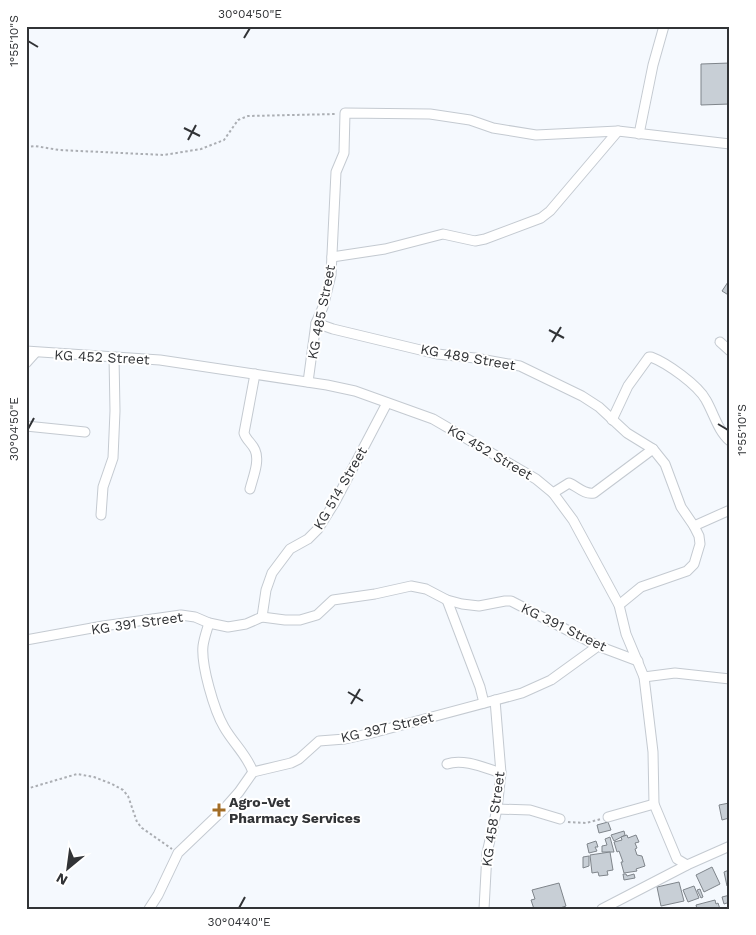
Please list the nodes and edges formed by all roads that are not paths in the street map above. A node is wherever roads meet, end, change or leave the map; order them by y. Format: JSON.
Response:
{"nodes":[{"id":1,"x":664,"y":26,"type":"edge"},
{"id":2,"x":618,"y":131,"type":"junction"},
{"id":3,"x":639,"y":134,"type":"junction"},
{"id":4,"x":730,"y":144,"type":"edge"},
{"id":5,"x":332,"y":257,"type":"junction"},
{"id":6,"x":316,"y":323,"type":"junction"},
{"id":7,"x":720,"y":342,"type":"dead end"},
{"id":8,"x":730,"y":351,"type":"edge"},
{"id":9,"x":30,"y":352,"type":"edge"},
{"id":10,"x":114,"y":357,"type":"junction"},
{"id":11,"x":26,"y":363,"type":"edge"},
{"id":12,"x":255,"y":374,"type":"junction"},
{"id":13,"x":308,"y":382,"type":"junction"},
{"id":14,"x":387,"y":403,"type":"junction"},
{"id":15,"x":612,"y":420,"type":"junction"},
{"id":16,"x":26,"y":426,"type":"edge"},
{"id":17,"x":85,"y":432,"type":"dead end"},
{"id":18,"x":730,"y":441,"type":"edge"},
{"id":19,"x":653,"y":449,"type":"junction"},
{"id":20,"x":250,"y":489,"type":"dead end"},
{"id":21,"x":554,"y":493,"type":"junction"},
{"id":22,"x":730,"y":510,"type":"edge"},
{"id":23,"x":102,"y":515,"type":"dead end"},
{"id":24,"x":694,"y":526,"type":"junction"},
{"id":25,"x":447,"y":600,"type":"junction"},
{"id":26,"x":619,"y":604,"type":"junction"},
{"id":27,"x":262,"y":617,"type":"junction"},
{"id":28,"x":209,"y":623,"type":"junction"},
{"id":29,"x":26,"y":640,"type":"edge"},
{"id":30,"x":598,"y":646,"type":"junction"},
{"id":31,"x":638,"y":661,"type":"junction"},
{"id":32,"x":644,"y":677,"type":"junction"},
{"id":33,"x":730,"y":679,"type":"edge"},
{"id":34,"x":495,"y":700,"type":"junction"},
{"id":35,"x":484,"y":703,"type":"junction"},
{"id":36,"x":447,"y":764,"type":"dead end"},
{"id":37,"x":254,"y":772,"type":"junction"},
{"id":38,"x":500,"y":773,"type":"junction"},
{"id":39,"x":654,"y":804,"type":"junction"},
{"id":40,"x":497,"y":809,"type":"junction"},
{"id":41,"x":608,"y":817,"type":"road end"},
{"id":42,"x":560,"y":819,"type":"road end"},
{"id":43,"x":730,"y":846,"type":"edge"},
{"id":44,"x":687,"y":865,"type":"junction"},
{"id":45,"x":149,"y":909,"type":"edge"},
{"id":46,"x":484,"y":909,"type":"edge"},
{"id":47,"x":602,"y":909,"type":"edge"}],
"edges":[{"from":1,"to":3,"type":"street"},
{"from":2,"to":3,"type":"street"},
{"from":2,"to":5,"type":"street"},
{"from":2,"to":5,"type":"street","name":"KG 485 Street"},
{"from":3,"to":4,"type":"street"},
{"from":5,"to":6,"type":"street","name":"KG 485 Street"},
{"from":6,"to":13,"type":"street","name":"KG 485 Street"},
{"from":6,"to":15,"type":"street","name":"KG 489 Street"},
{"from":7,"to":8,"type":"street"},
{"from":9,"to":10,"type":"street","name":"KG 452 Street"},
{"from":9,"to":11,"type":"street"},
{"from":10,"to":12,"type":"street","name":"KG 452 Street"},
{"from":10,"to":23,"type":"street"},
{"from":12,"to":13,"type":"street","name":"KG 452 Street"},
{"from":12,"to":20,"type":"street"},
{"from":13,"to":14,"type":"street","name":"KG 452 Street"},
{"from":14,"to":21,"type":"street","name":"KG 452 Street"},
{"from":14,"to":27,"type":"street","name":"KG 514 Street"},
{"from":15,"to":18,"type":"street"},
{"from":15,"to":19,"type":"street","name":"KG 489 Street"},
{"from":16,"to":17,"type":"street"},
{"from":19,"to":21,"type":"street"},
{"from":19,"to":24,"type":"street","name":"KG 489 Street"},
{"from":21,"to":26,"type":"street","name":"KG 452 Street"},
{"from":22,"to":24,"type":"street"},
{"from":24,"to":26,"type":"street","name":"KG 489 Street"},
{"from":25,"to":27,"type":"street","name":"KG 391 Street"},
{"from":25,"to":30,"type":"street","name":"KG 391 Street"},
{"from":25,"to":35,"type":"street"},
{"from":26,"to":31,"type":"street","name":"KG 452 Street"},
{"from":27,"to":28,"type":"street","name":"KG 391 Street"},
{"from":28,"to":29,"type":"street","name":"KG 391 Street"},
{"from":28,"to":37,"type":"street"},
{"from":30,"to":31,"type":"street","name":"KG 391 Street"},
{"from":30,"to":34,"type":"street","name":"KG 397 Street"},
{"from":31,"to":32,"type":"street","name":"KG 452 Street"},
{"from":32,"to":33,"type":"street"},
{"from":32,"to":39,"type":"street","name":"KG 452 Street"},
{"from":34,"to":35,"type":"street","name":"KG 397 Street"},
{"from":34,"to":38,"type":"street","name":"KG 458 Street"},
{"from":35,"to":37,"type":"street","name":"KG 397 Street"},
{"from":36,"to":38,"type":"street"},
{"from":37,"to":45,"type":"street"},
{"from":38,"to":40,"type":"street","name":"KG 458 Street"},
{"from":39,"to":41,"type":"street"},
{"from":39,"to":44,"type":"street","name":"KG 452 Street"},
{"from":40,"to":42,"type":"street"},
{"from":40,"to":46,"type":"street","name":"KG 458 Street"},
{"from":43,"to":44,"type":"street"},
{"from":44,"to":47,"type":"street"}]}
